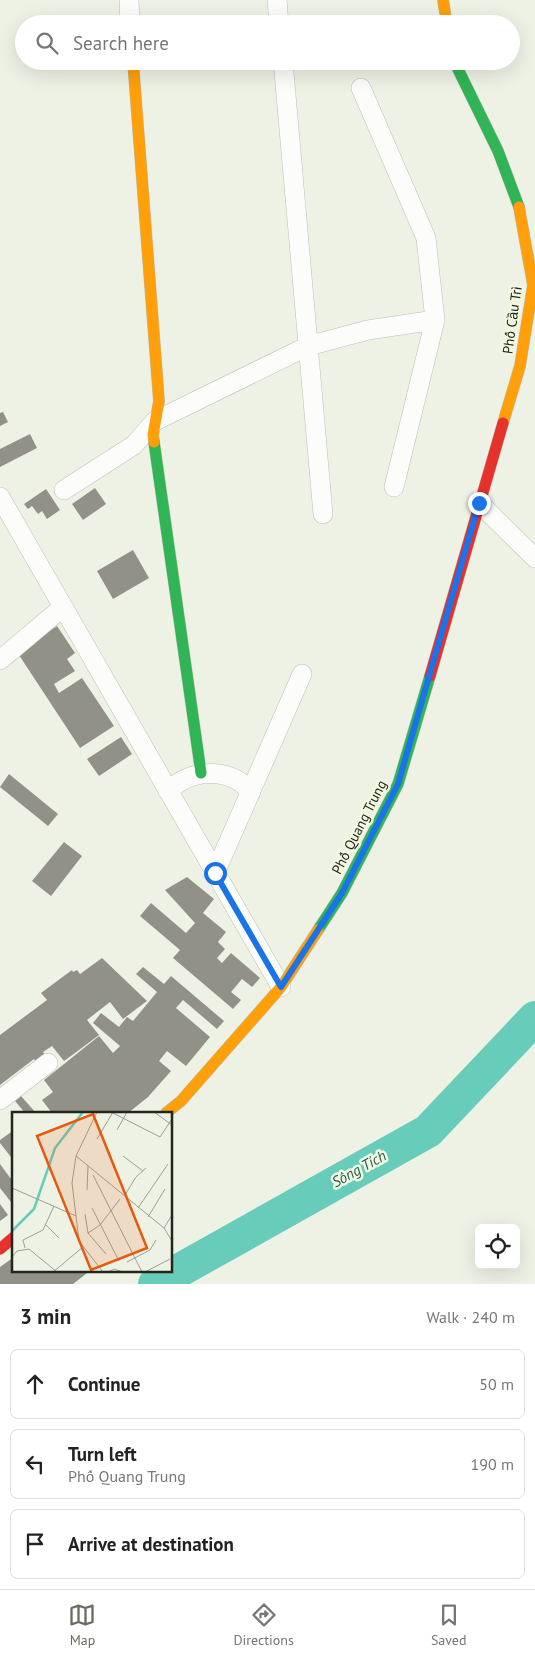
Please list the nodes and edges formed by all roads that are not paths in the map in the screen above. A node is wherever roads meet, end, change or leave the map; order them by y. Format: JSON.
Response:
{"nodes":[{"id":1,"x":129,"y":0,"type":"edge"},
{"id":2,"x":277,"y":0,"type":"edge"},
{"id":3,"x":443,"y":0,"type":"edge"},
{"id":4,"x":130,"y":15,"type":"edge"},
{"id":5,"x":278,"y":15,"type":"edge"},
{"id":6,"x":446,"y":15,"type":"edge"},
{"id":7,"x":134,"y":70,"type":"edge"},
{"id":8,"x":283,"y":70,"type":"edge"},
{"id":9,"x":458,"y":70,"type":"edge"},
{"id":10,"x":361,"y":88,"type":"dead end"},
{"id":11,"x":528,"y":214,"type":"edge"},
{"id":12,"x":435,"y":320,"type":"junction"},
{"id":13,"x":308,"y":346,"type":"junction"},
{"id":14,"x":155,"y":421,"type":"junction"},
{"id":15,"x":394,"y":487,"type":"dead end"},
{"id":16,"x":64,"y":490,"type":"dead end"},
{"id":17,"x":479,"y":503,"type":"junction"},
{"id":18,"x":2,"y":504,"type":"edge"},
{"id":19,"x":323,"y":514,"type":"dead end"},
{"id":20,"x":535,"y":558,"type":"edge"},
{"id":21,"x":62,"y":607,"type":"junction"},
{"id":22,"x":0,"y":660,"type":"edge"},
{"id":23,"x":302,"y":674,"type":"dead end"},
{"id":24,"x":202,"y":773,"type":"junction"},
{"id":25,"x":168,"y":791,"type":"junction"},
{"id":26,"x":251,"y":792,"type":"junction"},
{"id":27,"x":215,"y":873,"type":"junction"},
{"id":28,"x":281,"y":987,"type":"junction"},
{"id":29,"x":48,"y":1063,"type":"dead end"},
{"id":30,"x":0,"y":1100,"type":"edge"},
{"id":31,"x":167,"y":1112,"type":"edge"},
{"id":32,"x":12,"y":1240,"type":"edge"},
{"id":33,"x":0,"y":1249,"type":"edge"}],
"edges":[{"from":1,"to":4,"type":"street"},
{"from":2,"to":5,"type":"street"},
{"from":3,"to":6,"type":"street"},
{"from":7,"to":14,"type":"street"},
{"from":8,"to":13,"type":"street"},
{"from":9,"to":11,"type":"street","name":"Phố Cầu Trì"},
{"from":10,"to":12,"type":"street"},
{"from":11,"to":17,"type":"street","name":"Phố Cầu Trì"},
{"from":12,"to":13,"type":"street"},
{"from":12,"to":15,"type":"street"},
{"from":13,"to":14,"type":"street"},
{"from":13,"to":19,"type":"street"},
{"from":14,"to":16,"type":"street"},
{"from":14,"to":24,"type":"street"},
{"from":17,"to":20,"type":"street"},
{"from":17,"to":28,"type":"street","name":"Phố Quang Trung"},
{"from":18,"to":21,"type":"street"},
{"from":21,"to":22,"type":"street"},
{"from":21,"to":25,"type":"street"},
{"from":23,"to":26,"type":"street"},
{"from":24,"to":25,"type":"street"},
{"from":24,"to":26,"type":"street"},
{"from":25,"to":27,"type":"street"},
{"from":26,"to":27,"type":"street"},
{"from":27,"to":28,"type":"street"},
{"from":28,"to":31,"type":"street","name":"Phố Quang Trung"},
{"from":29,"to":30,"type":"street"},
{"from":32,"to":33,"type":"street"}]}
